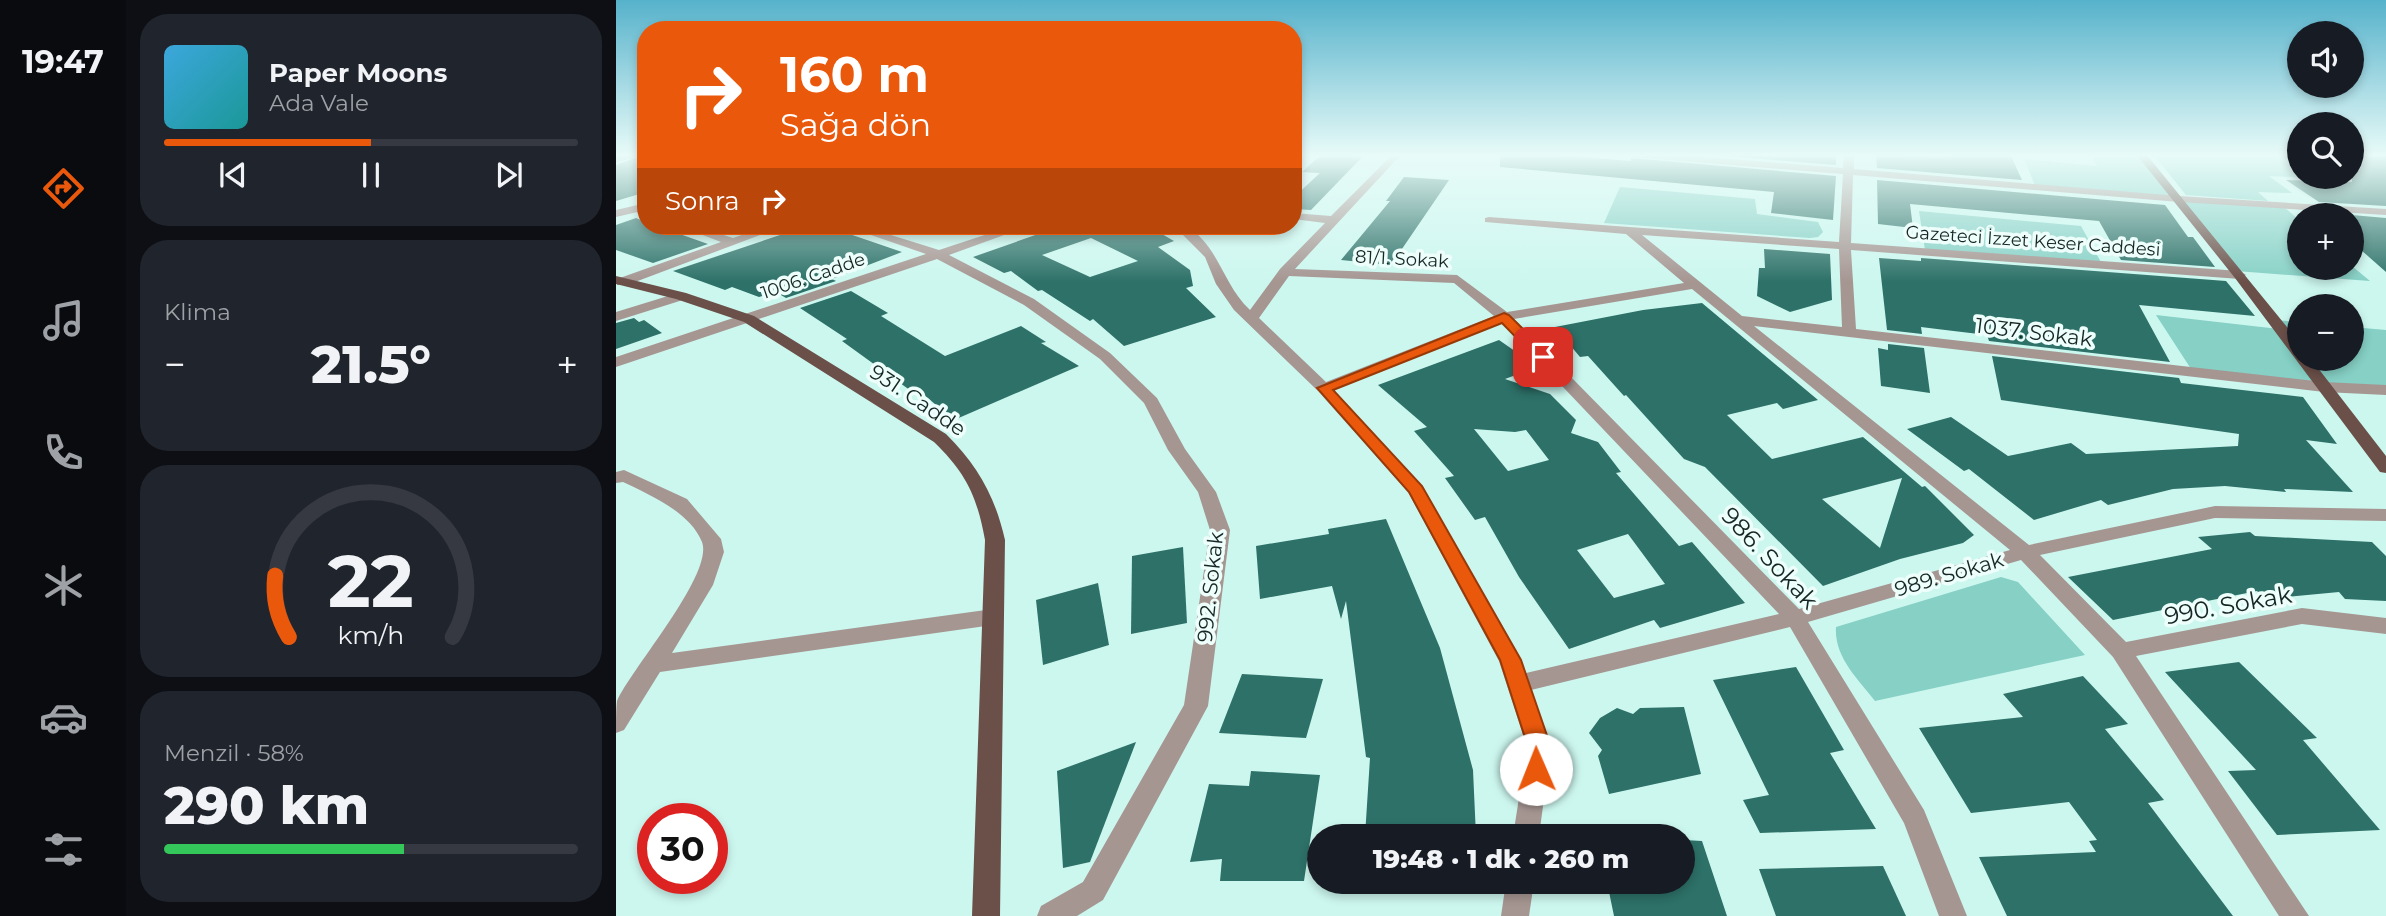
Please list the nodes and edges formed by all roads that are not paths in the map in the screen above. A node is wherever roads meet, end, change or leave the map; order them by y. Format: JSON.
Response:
{"nodes":[{"id":1,"x":1355,"y":197,"type":"edge"},
{"id":2,"x":1848,"y":197,"type":"edge"},
{"id":3,"x":2150,"y":197,"type":"edge"},
{"id":4,"x":2179,"y":199,"type":"junction"},
{"id":5,"x":637,"y":210,"type":"edge"},
{"id":6,"x":2386,"y":212,"type":"edge"},
{"id":7,"x":616,"y":214,"type":"edge"},
{"id":8,"x":1302,"y":217,"type":"edge"},
{"id":9,"x":1489,"y":219,"type":"dead end"},
{"id":10,"x":1333,"y":220,"type":"junction"},
{"id":11,"x":1629,"y":230,"type":"junction"},
{"id":12,"x":712,"y":235,"type":"edge"},
{"id":13,"x":753,"y":235,"type":"edge"},
{"id":14,"x":879,"y":235,"type":"edge"},
{"id":15,"x":996,"y":235,"type":"edge"},
{"id":16,"x":1192,"y":235,"type":"edge"},
{"id":17,"x":733,"y":242,"type":"junction"},
{"id":18,"x":1845,"y":244,"type":"junction"},
{"id":19,"x":938,"y":254,"type":"junction"},
{"id":20,"x":1285,"y":272,"type":"junction"},
{"id":21,"x":2240,"y":275,"type":"junction"},
{"id":22,"x":619,"y":281,"type":"edge"},
{"id":23,"x":1695,"y":285,"type":"junction"},
{"id":24,"x":681,"y":296,"type":"junction"},
{"id":25,"x":616,"y":317,"type":"edge"},
{"id":26,"x":1504,"y":317,"type":"junction"},
{"id":27,"x":749,"y":319,"type":"junction"},
{"id":28,"x":1251,"y":319,"type":"junction"},
{"id":29,"x":1740,"y":320,"type":"junction"},
{"id":30,"x":1849,"y":332,"type":"junction"},
{"id":31,"x":2287,"y":337,"type":"edge"},
{"id":32,"x":616,"y":362,"type":"edge"},
{"id":33,"x":2312,"y":371,"type":"edge"},
{"id":34,"x":2324,"y":387,"type":"junction"},
{"id":35,"x":1324,"y":388,"type":"junction"},
{"id":36,"x":2386,"y":390,"type":"edge"},
{"id":37,"x":2386,"y":468,"type":"edge"},
{"id":38,"x":616,"y":478,"type":"edge"},
{"id":39,"x":2386,"y":515,"type":"edge"},
{"id":40,"x":2025,"y":552,"type":"junction"},
{"id":41,"x":993,"y":617,"type":"junction"},
{"id":42,"x":1795,"y":618,"type":"junction"},
{"id":43,"x":2386,"y":626,"type":"edge"},
{"id":44,"x":2121,"y":651,"type":"junction"},
{"id":45,"x":654,"y":664,"type":"junction"},
{"id":46,"x":1518,"y":684,"type":"junction"},
{"id":47,"x":616,"y":723,"type":"edge"},
{"id":48,"x":1528,"y":824,"type":"edge"},
{"id":49,"x":1518,"y":894,"type":"edge"},
{"id":50,"x":986,"y":916,"type":"edge"},
{"id":51,"x":1051,"y":916,"type":"edge"},
{"id":52,"x":1515,"y":916,"type":"edge"},
{"id":53,"x":1953,"y":916,"type":"edge"},
{"id":54,"x":2295,"y":916,"type":"edge"}],
"edges":[{"from":1,"to":10,"type":"street"},
{"from":2,"to":18,"type":"street"},
{"from":3,"to":4,"type":"street"},
{"from":4,"to":6,"type":"street"},
{"from":4,"to":21,"type":"main road"},
{"from":5,"to":7,"type":"street"},
{"from":8,"to":10,"type":"street"},
{"from":9,"to":11,"type":"street","name":"Gazeteci İzzet Keser Caddesi"},
{"from":10,"to":20,"type":"street"},
{"from":11,"to":18,"type":"street","name":"Gazeteci İzzet Keser Caddesi"},
{"from":11,"to":23,"type":"street"},
{"from":12,"to":17,"type":"street"},
{"from":13,"to":17,"type":"street"},
{"from":14,"to":19,"type":"street","name":"992. Sokak"},
{"from":15,"to":19,"type":"street","name":"1006. Cadde"},
{"from":16,"to":28,"type":"street"},
{"from":17,"to":22,"type":"street"},
{"from":18,"to":21,"type":"street","name":"Gazeteci İzzet Keser Caddesi"},
{"from":18,"to":30,"type":"street"},
{"from":19,"to":27,"type":"street","name":"1006. Cadde"},
{"from":19,"to":51,"type":"street","name":"992. Sokak"},
{"from":20,"to":26,"type":"street","name":"81/1. Sokak"},
{"from":20,"to":28,"type":"street"},
{"from":21,"to":31,"type":"main road"},
{"from":22,"to":24,"type":"main road","name":"931. Cadde"},
{"from":23,"to":26,"type":"street"},
{"from":23,"to":29,"type":"street"},
{"from":24,"to":25,"type":"street"},
{"from":24,"to":27,"type":"main road","name":"931. Cadde"},
{"from":26,"to":35,"type":"street"},
{"from":26,"to":42,"type":"street","name":"986. Sokak"},
{"from":27,"to":32,"type":"street","name":"1006. Cadde"},
{"from":27,"to":41,"type":"main road","name":"931. Cadde"},
{"from":28,"to":35,"type":"street"},
{"from":29,"to":30,"type":"street","name":"1037. Sokak"},
{"from":29,"to":40,"type":"street"},
{"from":30,"to":34,"type":"street","name":"1037. Sokak"},
{"from":33,"to":34,"type":"main road"},
{"from":34,"to":36,"type":"street","name":"1037. Sokak"},
{"from":34,"to":37,"type":"main road"},
{"from":35,"to":46,"type":"street"},
{"from":38,"to":45,"type":"street"},
{"from":39,"to":40,"type":"street","name":"989. Sokak"},
{"from":40,"to":42,"type":"street","name":"989. Sokak"},
{"from":40,"to":44,"type":"street"},
{"from":41,"to":45,"type":"street"},
{"from":41,"to":50,"type":"main road","name":"931. Cadde"},
{"from":42,"to":46,"type":"street","name":"989. Sokak"},
{"from":42,"to":53,"type":"street","name":"986. Sokak"},
{"from":43,"to":44,"type":"street","name":"990. Sokak"},
{"from":44,"to":54,"type":"street"},
{"from":45,"to":47,"type":"street"},
{"from":46,"to":48,"type":"street"},
{"from":49,"to":52,"type":"street"}]}
